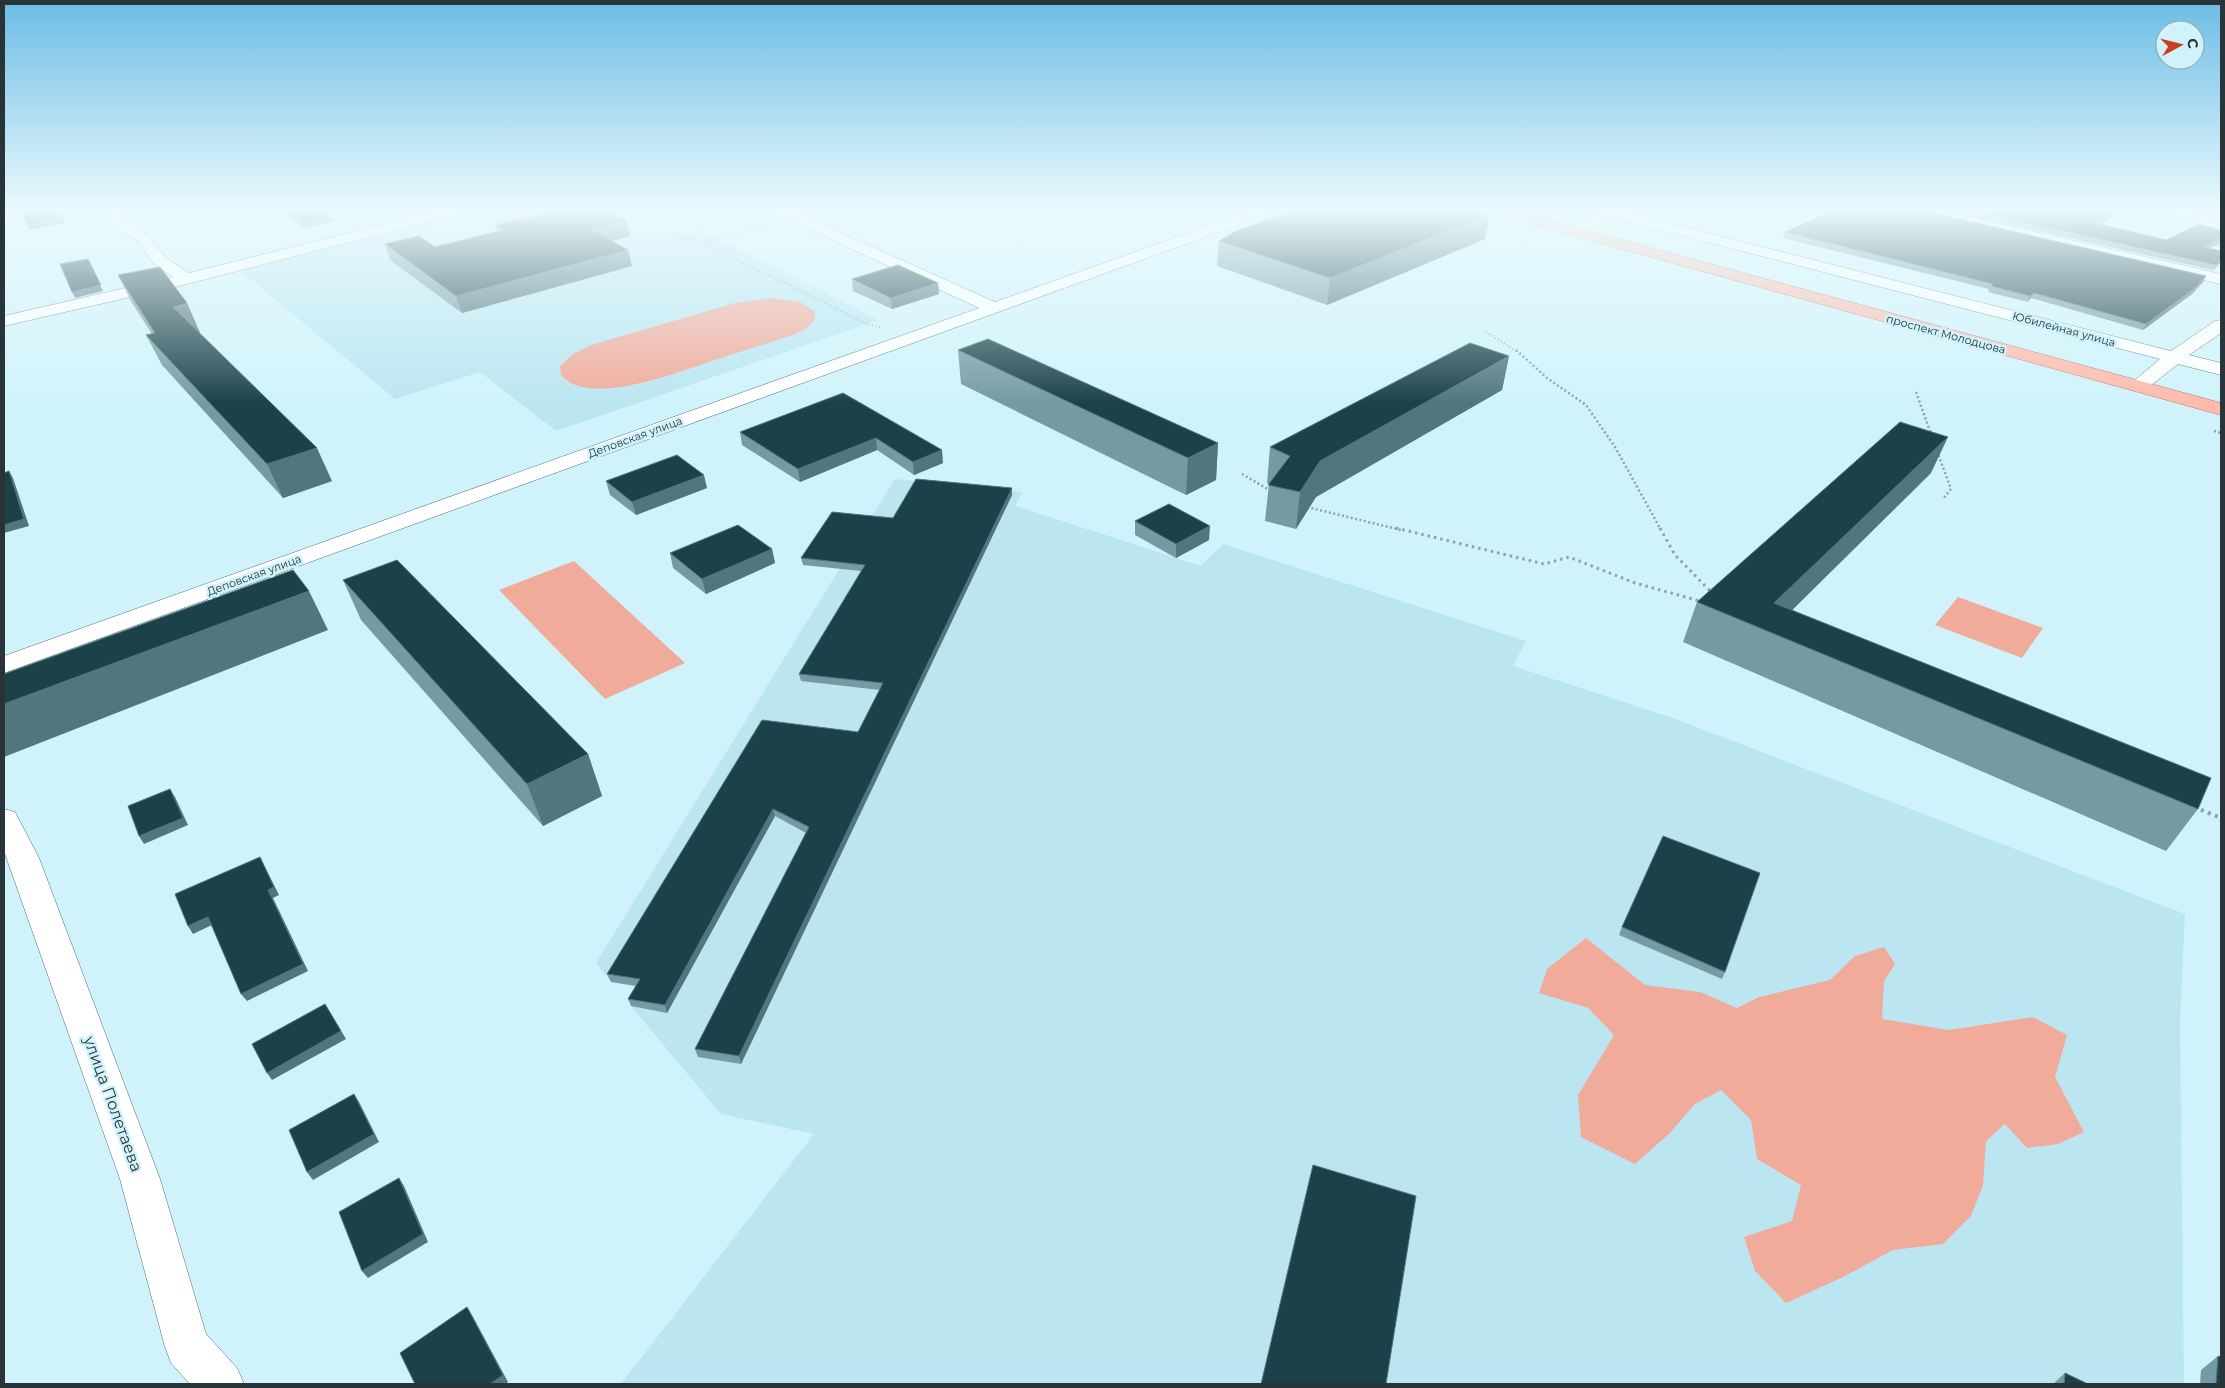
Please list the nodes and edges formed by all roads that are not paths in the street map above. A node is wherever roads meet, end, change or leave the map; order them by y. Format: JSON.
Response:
{"nodes":[{"id":1,"x":181,"y":275,"type":"edge"},
{"id":2,"x":202,"y":275,"type":"edge"},
{"id":3,"x":922,"y":275,"type":"edge"},
{"id":4,"x":1086,"y":275,"type":"edge"},
{"id":5,"x":1733,"y":275,"type":"edge"},
{"id":6,"x":1855,"y":275,"type":"edge"},
{"id":7,"x":2203,"y":275,"type":"edge"},
{"id":8,"x":187,"y":279,"type":"junction"},
{"id":9,"x":2221,"y":279,"type":"edge"},
{"id":10,"x":994,"y":308,"type":"junction"},
{"id":11,"x":4,"y":321,"type":"edge"},
{"id":12,"x":2221,"y":325,"type":"edge"},
{"id":13,"x":2173,"y":358,"type":"junction"},
{"id":14,"x":2221,"y":369,"type":"edge"},
{"id":15,"x":2138,"y":386,"type":"junction"},
{"id":16,"x":2221,"y":409,"type":"edge"},
{"id":17,"x":4,"y":665,"type":"edge"},
{"id":18,"x":4,"y":820,"type":"edge"},
{"id":19,"x":221,"y":1384,"type":"edge"}],
"edges":[{"from":1,"to":8,"type":"street"},
{"from":2,"to":8,"type":"street"},
{"from":3,"to":10,"type":"street"},
{"from":4,"to":10,"type":"street","name":"Деповская улица"},
{"from":5,"to":15,"type":"main road","name":"проспект Молодцова"},
{"from":6,"to":13,"type":"street","name":"Юбилейная улица"},
{"from":7,"to":9,"type":"street"},
{"from":8,"to":11,"type":"street"},
{"from":10,"to":17,"type":"street","name":"Деповская улица"},
{"from":12,"to":13,"type":"street"},
{"from":13,"to":14,"type":"street","name":"Юбилейная улица"},
{"from":13,"to":15,"type":"street"},
{"from":15,"to":16,"type":"main road","name":"проспект Молодцова"},
{"from":18,"to":19,"type":"street","name":"улица Полетаева"}]}
